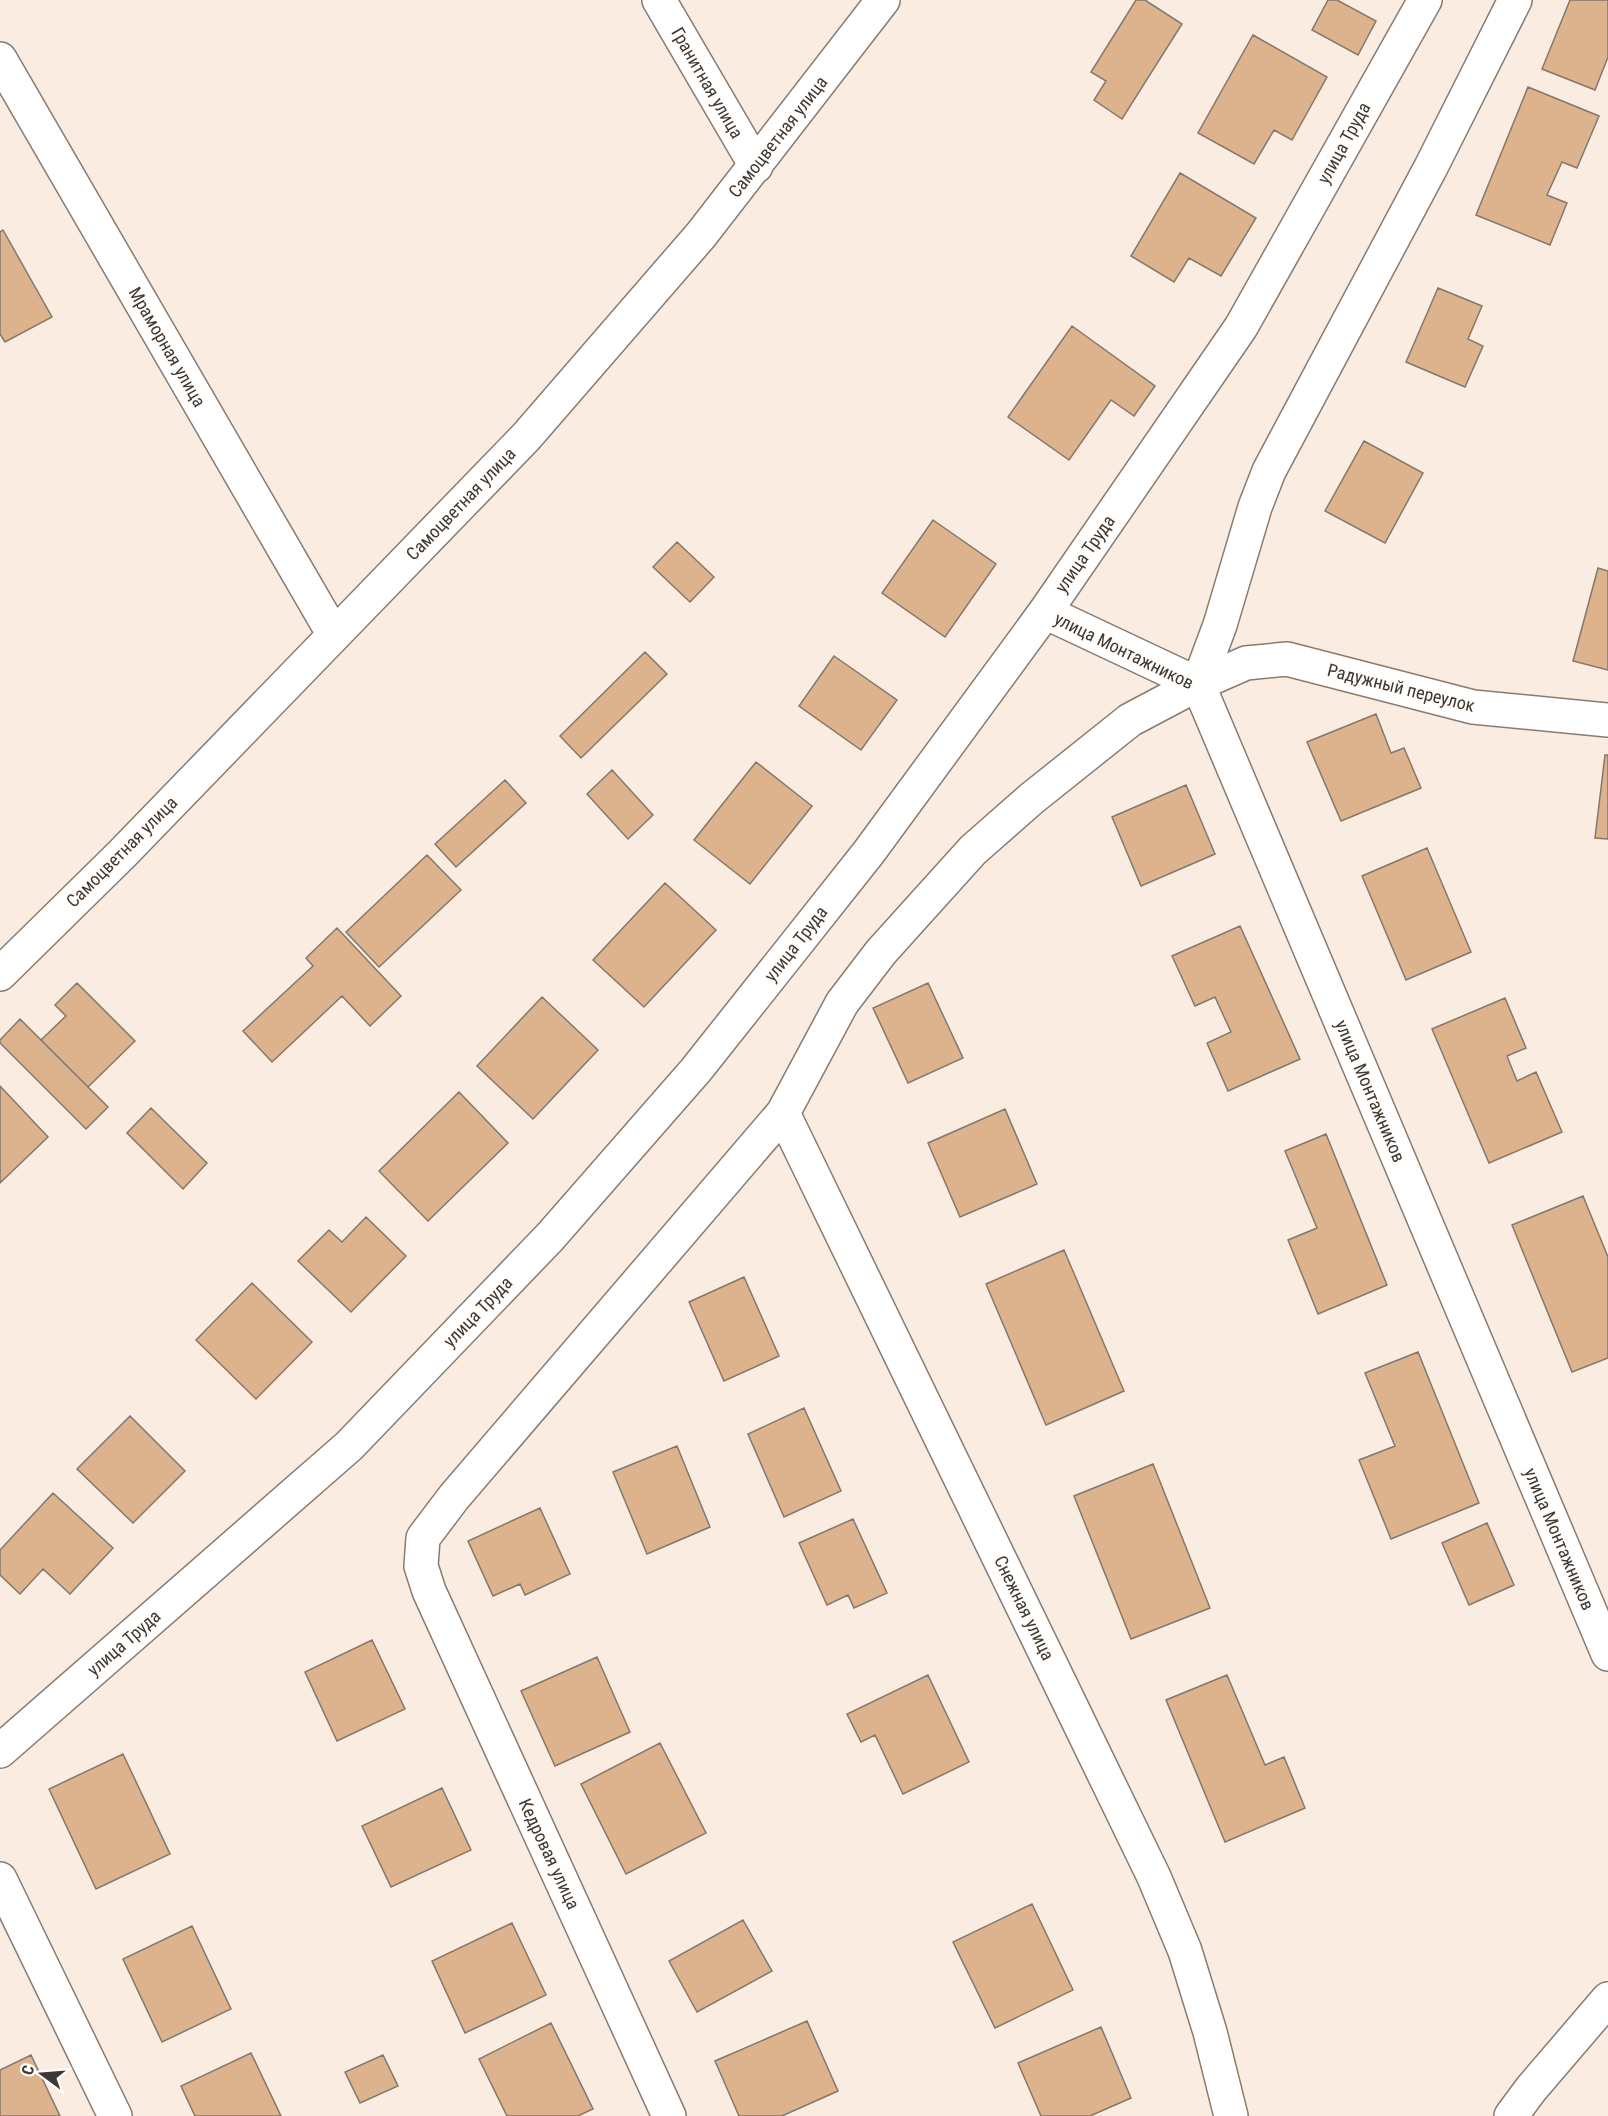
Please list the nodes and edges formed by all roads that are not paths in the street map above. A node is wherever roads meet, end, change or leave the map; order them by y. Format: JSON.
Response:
{"nodes":[{"id":1,"x":659,"y":0,"type":"edge"},
{"id":2,"x":883,"y":0,"type":"edge"},
{"id":3,"x":1425,"y":0,"type":"edge"},
{"id":4,"x":1515,"y":0,"type":"edge"},
{"id":5,"x":0,"y":59,"type":"edge"},
{"id":6,"x":756,"y":166,"type":"junction"},
{"id":7,"x":1045,"y":612,"type":"junction"},
{"id":8,"x":334,"y":635,"type":"junction"},
{"id":9,"x":1198,"y":684,"type":"junction"},
{"id":10,"x":1608,"y":720,"type":"edge"},
{"id":11,"x":0,"y":974,"type":"edge"},
{"id":12,"x":783,"y":1113,"type":"junction"},
{"id":13,"x":1608,"y":1581,"type":"edge"},
{"id":14,"x":1588,"y":1606,"type":"junction"},
{"id":15,"x":1608,"y":1654,"type":"edge"},
{"id":16,"x":0,"y":1751,"type":"edge"},
{"id":17,"x":0,"y":1879,"type":"edge"},
{"id":18,"x":1608,"y":1999,"type":"edge"},
{"id":19,"x":115,"y":2116,"type":"edge"},
{"id":20,"x":669,"y":2116,"type":"edge"},
{"id":21,"x":1232,"y":2116,"type":"edge"},
{"id":22,"x":1511,"y":2116,"type":"edge"}],
"edges":[{"from":1,"to":6,"type":"street","name":"Гранитная улица"},
{"from":2,"to":6,"type":"street","name":"Самоцветная улица"},
{"from":3,"to":7,"type":"street","name":"улица Труда"},
{"from":4,"to":9,"type":"street"},
{"from":5,"to":8,"type":"street","name":"Мраморная улица"},
{"from":6,"to":8,"type":"street","name":"Самоцветная улица"},
{"from":7,"to":9,"type":"street","name":"улица Монтажников"},
{"from":7,"to":16,"type":"street","name":"улица Труда"},
{"from":8,"to":11,"type":"street","name":"Самоцветная улица"},
{"from":9,"to":10,"type":"street","name":"Радужный переулок"},
{"from":9,"to":12,"type":"street"},
{"from":9,"to":14,"type":"street","name":"улица Монтажников"},
{"from":12,"to":20,"type":"street","name":"Кедровая улица"},
{"from":12,"to":21,"type":"street","name":"Снежная улица"},
{"from":13,"to":14,"type":"street"},
{"from":14,"to":15,"type":"street","name":"улица Монтажников"},
{"from":17,"to":19,"type":"street"},
{"from":18,"to":22,"type":"street"}]}
